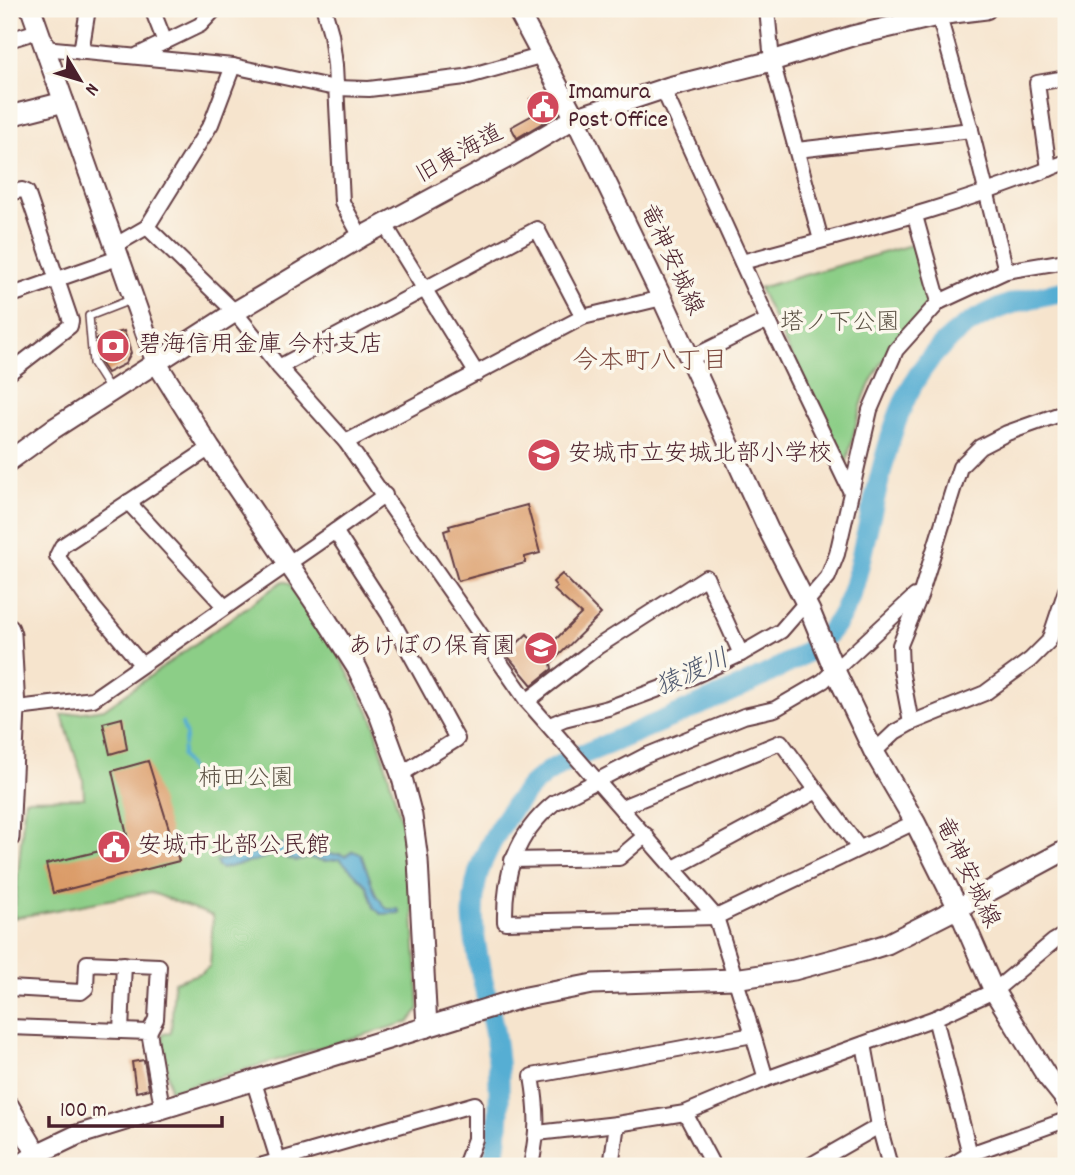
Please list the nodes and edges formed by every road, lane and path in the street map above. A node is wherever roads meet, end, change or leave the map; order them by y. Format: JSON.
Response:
{"nodes":[{"id":1,"x":31,"y":9,"type":"edge"},
{"id":2,"x":88,"y":9,"type":"edge"},
{"id":3,"x":152,"y":9,"type":"edge"},
{"id":4,"x":215,"y":9,"type":"edge"},
{"id":5,"x":324,"y":9,"type":"edge"},
{"id":6,"x":517,"y":9,"type":"edge"},
{"id":7,"x":766,"y":9,"type":"edge"},
{"id":8,"x":986,"y":9,"type":"edge"},
{"id":9,"x":943,"y":13,"type":"edge"},
{"id":10,"x":9,"y":40,"type":"edge"},
{"id":11,"x":41,"y":40,"type":"junction"},
{"id":12,"x":165,"y":42,"type":"junction"},
{"id":13,"x":81,"y":52,"type":"junction"},
{"id":14,"x":137,"y":55,"type":"junction"},
{"id":15,"x":540,"y":56,"type":"junction"},
{"id":16,"x":772,"y":61,"type":"junction"},
{"id":17,"x":233,"y":66,"type":"junction"},
{"id":18,"x":1066,"y":78,"type":"edge"},
{"id":19,"x":335,"y":88,"type":"junction"},
{"id":20,"x":663,"y":89,"type":"junction"},
{"id":21,"x":64,"y":102,"type":"junction"},
{"id":22,"x":9,"y":116,"type":"edge"},
{"id":23,"x":575,"y":118,"type":"junction"},
{"id":24,"x":971,"y":130,"type":"junction"},
{"id":25,"x":797,"y":150,"type":"junction"},
{"id":26,"x":1066,"y":162,"type":"edge"},
{"id":27,"x":1049,"y":169,"type":"junction"},
{"id":28,"x":9,"y":193,"type":"edge"},
{"id":29,"x":987,"y":194,"type":"junction"},
{"id":30,"x":915,"y":216,"type":"junction"},
{"id":31,"x":384,"y":225,"type":"junction"},
{"id":32,"x":147,"y":227,"type":"junction"},
{"id":33,"x":361,"y":237,"type":"junction"},
{"id":34,"x":821,"y":240,"type":"junction"},
{"id":35,"x":116,"y":252,"type":"junction"},
{"id":36,"x":1066,"y":261,"type":"edge"},
{"id":37,"x":743,"y":262,"type":"junction"},
{"id":38,"x":1006,"y":271,"type":"junction"},
{"id":39,"x":57,"y":279,"type":"junction"},
{"id":40,"x":423,"y":291,"type":"junction"},
{"id":41,"x":9,"y":296,"type":"edge"},
{"id":42,"x":662,"y":298,"type":"junction"},
{"id":43,"x":133,"y":299,"type":"junction"},
{"id":44,"x":939,"y":302,"type":"junction"},
{"id":45,"x":235,"y":312,"type":"junction"},
{"id":46,"x":583,"y":317,"type":"junction"},
{"id":47,"x":768,"y":320,"type":"junction"},
{"id":48,"x":689,"y":359,"type":"junction"},
{"id":49,"x":156,"y":362,"type":"junction"},
{"id":50,"x":279,"y":367,"type":"junction"},
{"id":51,"x":9,"y":373,"type":"edge"},
{"id":52,"x":477,"y":374,"type":"junction"},
{"id":53,"x":111,"y":391,"type":"junction"},
{"id":54,"x":1066,"y":412,"type":"edge"},
{"id":55,"x":346,"y":442,"type":"junction"},
{"id":56,"x":210,"y":448,"type":"junction"},
{"id":57,"x":9,"y":461,"type":"edge"},
{"id":58,"x":851,"y":492,"type":"junction"},
{"id":59,"x":385,"y":495,"type":"junction"},
{"id":60,"x":128,"y":502,"type":"junction"},
{"id":61,"x":335,"y":531,"type":"junction"},
{"id":62,"x":287,"y":563,"type":"junction"},
{"id":63,"x":1066,"y":590,"type":"edge"},
{"id":64,"x":920,"y":596,"type":"junction"},
{"id":65,"x":224,"y":606,"type":"junction"},
{"id":66,"x":807,"y":607,"type":"junction"},
{"id":67,"x":9,"y":629,"type":"edge"},
{"id":68,"x":741,"y":654,"type":"junction"},
{"id":69,"x":141,"y":664,"type":"junction"},
{"id":70,"x":833,"y":665,"type":"junction"},
{"id":71,"x":527,"y":701,"type":"junction"},
{"id":72,"x":12,"y":709,"type":"edge"},
{"id":73,"x":911,"y":723,"type":"junction"},
{"id":74,"x":553,"y":729,"type":"junction"},
{"id":75,"x":874,"y":752,"type":"junction"},
{"id":76,"x":401,"y":774,"type":"junction"},
{"id":77,"x":595,"y":778,"type":"junction"},
{"id":78,"x":815,"y":792,"type":"junction"},
{"id":79,"x":622,"y":807,"type":"junction"},
{"id":80,"x":915,"y":822,"type":"junction"},
{"id":81,"x":646,"y":835,"type":"junction"},
{"id":82,"x":9,"y":838,"type":"edge"},
{"id":83,"x":859,"y":848,"type":"junction"},
{"id":84,"x":1066,"y":850,"type":"edge"},
{"id":85,"x":512,"y":860,"type":"junction"},
{"id":86,"x":674,"y":868,"type":"junction"},
{"id":87,"x":958,"y":908,"type":"junction"},
{"id":88,"x":716,"y":917,"type":"junction"},
{"id":89,"x":1066,"y":934,"type":"edge"},
{"id":90,"x":124,"y":964,"type":"junction"},
{"id":91,"x":734,"y":979,"type":"junction"},
{"id":92,"x":9,"y":988,"type":"edge"},
{"id":93,"x":994,"y":991,"type":"junction"},
{"id":94,"x":935,"y":1018,"type":"junction"},
{"id":95,"x":9,"y":1027,"type":"edge"},
{"id":96,"x":427,"y":1027,"type":"junction"},
{"id":97,"x":121,"y":1031,"type":"junction"},
{"id":98,"x":149,"y":1032,"type":"junction"},
{"id":99,"x":753,"y":1035,"type":"junction"},
{"id":100,"x":864,"y":1044,"type":"junction"},
{"id":101,"x":253,"y":1079,"type":"junction"},
{"id":102,"x":766,"y":1080,"type":"junction"},
{"id":103,"x":1066,"y":1100,"type":"edge"},
{"id":104,"x":9,"y":1106,"type":"edge"},
{"id":105,"x":162,"y":1108,"type":"junction"},
{"id":106,"x":685,"y":1113,"type":"junction"},
{"id":107,"x":1066,"y":1120,"type":"edge"},
{"id":108,"x":617,"y":1125,"type":"junction"},
{"id":109,"x":879,"y":1126,"type":"junction"},
{"id":110,"x":537,"y":1133,"type":"junction"},
{"id":111,"x":40,"y":1160,"type":"edge"},
{"id":112,"x":972,"y":1160,"type":"edge"},
{"id":113,"x":280,"y":1163,"type":"edge"},
{"id":114,"x":19,"y":1166,"type":"edge"},
{"id":115,"x":260,"y":1166,"type":"edge"},
{"id":116,"x":465,"y":1166,"type":"edge"},
{"id":117,"x":531,"y":1166,"type":"edge"},
{"id":118,"x":611,"y":1166,"type":"edge"},
{"id":119,"x":713,"y":1166,"type":"edge"},
{"id":120,"x":809,"y":1166,"type":"edge"},
{"id":121,"x":890,"y":1166,"type":"edge"},
{"id":122,"x":950,"y":1166,"type":"edge"}],
"edges":[{"from":1,"to":11,"type":"street"},
{"from":2,"to":13,"type":"street"},
{"from":3,"to":12,"type":"street"},
{"from":4,"to":12,"type":"street"},
{"from":5,"to":19,"type":"street"},
{"from":6,"to":15,"type":"street","name":"竜神安城線"},
{"from":7,"to":16,"type":"street"},
{"from":8,"to":9,"type":"street","name":"旧東海道"},
{"from":9,"to":16,"type":"street","name":"旧東海道"},
{"from":9,"to":24,"type":"street"},
{"from":10,"to":11,"type":"street"},
{"from":11,"to":13,"type":"street"},
{"from":11,"to":21,"type":"street"},
{"from":12,"to":14,"type":"street"},
{"from":13,"to":14,"type":"street"},
{"from":14,"to":17,"type":"street"},
{"from":15,"to":19,"type":"street"},
{"from":15,"to":23,"type":"street","name":"竜神安城線"},
{"from":16,"to":20,"type":"street","name":"旧東海道"},
{"from":16,"to":25,"type":"street"},
{"from":17,"to":19,"type":"street"},
{"from":17,"to":32,"type":"street"},
{"from":18,"to":27,"type":"street"},
{"from":19,"to":33,"type":"street"},
{"from":20,"to":23,"type":"street","name":"旧東海道"},
{"from":20,"to":37,"type":"street"},
{"from":21,"to":22,"type":"street"},
{"from":21,"to":35,"type":"street"},
{"from":23,"to":31,"type":"street","name":"旧東海道"},
{"from":23,"to":42,"type":"street","name":"竜神安城線"},
{"from":24,"to":25,"type":"street"},
{"from":24,"to":29,"type":"street"},
{"from":25,"to":34,"type":"street"},
{"from":26,"to":27,"type":"street"},
{"from":27,"to":29,"type":"street"},
{"from":28,"to":39,"type":"street"},
{"from":29,"to":30,"type":"street"},
{"from":29,"to":38,"type":"street"},
{"from":30,"to":34,"type":"street"},
{"from":30,"to":44,"type":"street"},
{"from":31,"to":33,"type":"street","name":"旧東海道"},
{"from":31,"to":40,"type":"street"},
{"from":32,"to":35,"type":"street"},
{"from":32,"to":45,"type":"street"},
{"from":33,"to":45,"type":"street","name":"旧東海道"},
{"from":34,"to":37,"type":"street"},
{"from":35,"to":39,"type":"street"},
{"from":35,"to":43,"type":"street"},
{"from":36,"to":38,"type":"street"},
{"from":37,"to":47,"type":"street"},
{"from":38,"to":44,"type":"street"},
{"from":39,"to":41,"type":"street"},
{"from":39,"to":51,"type":"street"},
{"from":40,"to":46,"type":"street"},
{"from":40,"to":50,"type":"street"},
{"from":40,"to":52,"type":"street"},
{"from":42,"to":46,"type":"street"},
{"from":42,"to":48,"type":"street","name":"竜神安城線"},
{"from":43,"to":49,"type":"street"},
{"from":43,"to":53,"type":"lane"},
{"from":44,"to":58,"type":"street"},
{"from":45,"to":49,"type":"street","name":"旧東海道"},
{"from":45,"to":50,"type":"street"},
{"from":46,"to":52,"type":"street"},
{"from":47,"to":48,"type":"street"},
{"from":47,"to":58,"type":"street"},
{"from":48,"to":66,"type":"street","name":"竜神安城線"},
{"from":49,"to":53,"type":"street","name":"旧東海道"},
{"from":49,"to":56,"type":"street"},
{"from":50,"to":55,"type":"street"},
{"from":52,"to":55,"type":"street"},
{"from":53,"to":57,"type":"street","name":"旧東海道"},
{"from":54,"to":64,"type":"street"},
{"from":55,"to":59,"type":"street"},
{"from":56,"to":60,"type":"street"},
{"from":56,"to":62,"type":"street"},
{"from":58,"to":66,"type":"street"},
{"from":59,"to":61,"type":"street"},
{"from":59,"to":71,"type":"street"},
{"from":60,"to":65,"type":"street"},
{"from":60,"to":69,"type":"street"},
{"from":61,"to":62,"type":"street"},
{"from":61,"to":76,"type":"street"},
{"from":62,"to":65,"type":"street"},
{"from":62,"to":76,"type":"street"},
{"from":63,"to":73,"type":"street"},
{"from":64,"to":70,"type":"street"},
{"from":64,"to":73,"type":"street"},
{"from":65,"to":69,"type":"street"},
{"from":66,"to":68,"type":"street"},
{"from":66,"to":70,"type":"street","name":"竜神安城線"},
{"from":67,"to":72,"type":"street"},
{"from":68,"to":71,"type":"street"},
{"from":68,"to":74,"type":"street"},
{"from":69,"to":72,"type":"street"},
{"from":70,"to":75,"type":"street","name":"竜神安城線"},
{"from":70,"to":77,"type":"street"},
{"from":71,"to":74,"type":"street"},
{"from":72,"to":82,"type":"street"},
{"from":73,"to":75,"type":"street"},
{"from":74,"to":77,"type":"street"},
{"from":75,"to":80,"type":"street","name":"竜神安城線"},
{"from":76,"to":96,"type":"street"},
{"from":77,"to":79,"type":"street"},
{"from":77,"to":85,"type":"street"},
{"from":78,"to":79,"type":"street"},
{"from":78,"to":83,"type":"street"},
{"from":78,"to":86,"type":"street"},
{"from":79,"to":81,"type":"street"},
{"from":80,"to":83,"type":"street"},
{"from":80,"to":87,"type":"street","name":"竜神安城線"},
{"from":81,"to":85,"type":"street"},
{"from":81,"to":86,"type":"street"},
{"from":83,"to":88,"type":"street"},
{"from":84,"to":87,"type":"street"},
{"from":85,"to":88,"type":"street"},
{"from":86,"to":88,"type":"street"},
{"from":87,"to":91,"type":"street"},
{"from":87,"to":93,"type":"street","name":"竜神安城線"},
{"from":88,"to":91,"type":"street"},
{"from":89,"to":93,"type":"street"},
{"from":90,"to":92,"type":"street"},
{"from":90,"to":97,"type":"street"},
{"from":90,"to":98,"type":"street"},
{"from":91,"to":96,"type":"street"},
{"from":91,"to":99,"type":"street"},
{"from":93,"to":94,"type":"street"},
{"from":93,"to":103,"type":"street","name":"竜神安城線"},
{"from":94,"to":100,"type":"street"},
{"from":94,"to":112,"type":"street"},
{"from":95,"to":97,"type":"street"},
{"from":96,"to":101,"type":"street"},
{"from":97,"to":98,"type":"street"},
{"from":98,"to":105,"type":"street"},
{"from":99,"to":102,"type":"street"},
{"from":99,"to":110,"type":"street"},
{"from":100,"to":102,"type":"street"},
{"from":100,"to":109,"type":"street"},
{"from":101,"to":105,"type":"street"},
{"from":101,"to":113,"type":"street"},
{"from":102,"to":106,"type":"street"},
{"from":104,"to":111,"type":"street"},
{"from":105,"to":111,"type":"street"},
{"from":106,"to":108,"type":"street"},
{"from":106,"to":119,"type":"street"},
{"from":107,"to":112,"type":"street"},
{"from":108,"to":110,"type":"street"},
{"from":108,"to":118,"type":"street"},
{"from":109,"to":120,"type":"street"},
{"from":109,"to":121,"type":"street"},
{"from":110,"to":117,"type":"street"},
{"from":111,"to":114,"type":"street"},
{"from":112,"to":122,"type":"street"},
{"from":113,"to":115,"type":"street"},
{"from":113,"to":116,"type":"street"}]}
